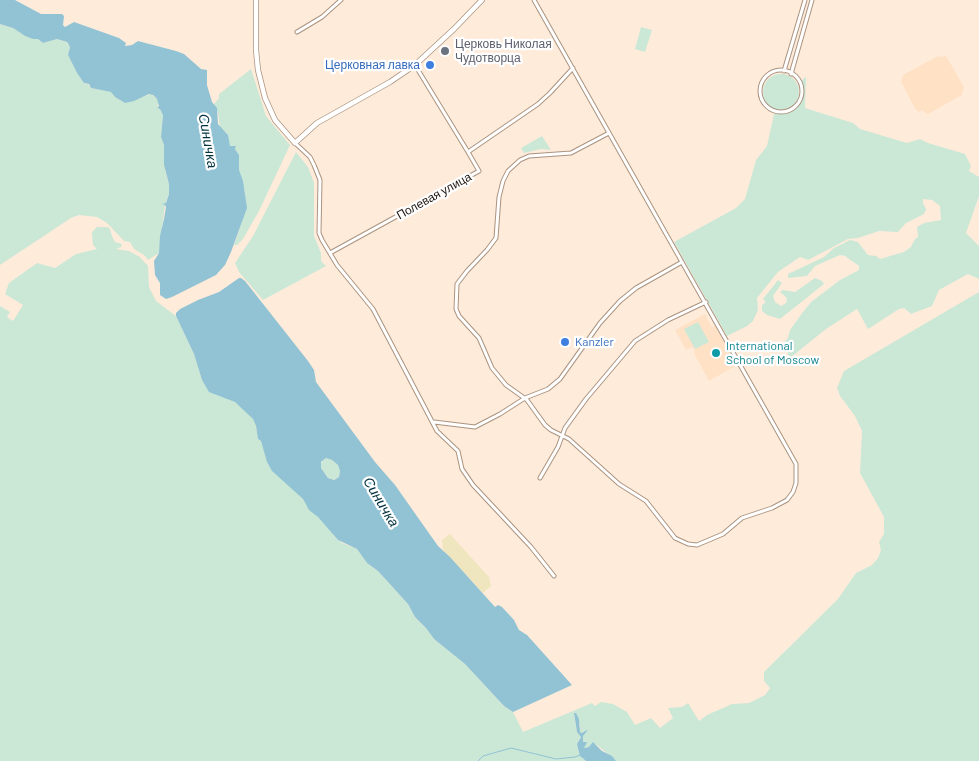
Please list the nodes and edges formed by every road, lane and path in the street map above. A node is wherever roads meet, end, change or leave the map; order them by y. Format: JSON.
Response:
{"nodes":[{"id":1,"x":256,"y":0,"type":"edge"},
{"id":2,"x":341,"y":0,"type":"edge"},
{"id":3,"x":482,"y":0,"type":"edge"},
{"id":4,"x":534,"y":0,"type":"edge"},
{"id":5,"x":804,"y":0,"type":"edge"},
{"id":6,"x":812,"y":0,"type":"edge"},
{"id":7,"x":297,"y":32,"type":"dead end"},
{"id":8,"x":414,"y":64,"type":"junction"},
{"id":9,"x":573,"y":68,"type":"junction"},
{"id":10,"x":784,"y":71,"type":"junction"},
{"id":11,"x":791,"y":74,"type":"junction"},
{"id":12,"x":609,"y":133,"type":"junction"},
{"id":13,"x":295,"y":143,"type":"junction"},
{"id":14,"x":468,"y":152,"type":"junction"},
{"id":15,"x":330,"y":253,"type":"junction"},
{"id":16,"x":682,"y":262,"type":"junction"},
{"id":17,"x":706,"y":302,"type":"junction"},
{"id":18,"x":525,"y":398,"type":"junction"},
{"id":19,"x":433,"y":422,"type":"junction"},
{"id":20,"x":562,"y":436,"type":"junction"},
{"id":21,"x":540,"y":478,"type":"dead end"},
{"id":22,"x":554,"y":576,"type":"dead end"}],
"edges":[{"from":1,"to":13,"type":"street"},
{"from":2,"to":7,"type":"street"},
{"from":3,"to":8,"type":"street"},
{"from":4,"to":9,"type":"street"},
{"from":5,"to":10,"type":"street"},
{"from":6,"to":11,"type":"street"},
{"from":8,"to":13,"type":"street"},
{"from":8,"to":14,"type":"street"},
{"from":9,"to":12,"type":"street"},
{"from":9,"to":14,"type":"street","name":"Полевая улица"},
{"from":10,"to":11,"type":"street"},
{"from":10,"to":11,"type":"street"},
{"from":12,"to":16,"type":"street"},
{"from":12,"to":18,"type":"street"},
{"from":13,"to":15,"type":"street"},
{"from":14,"to":15,"type":"street","name":"Полевая улица"},
{"from":15,"to":19,"type":"street"},
{"from":16,"to":17,"type":"street"},
{"from":16,"to":18,"type":"street"},
{"from":17,"to":20,"type":"street"},
{"from":17,"to":20,"type":"street"},
{"from":18,"to":19,"type":"street"},
{"from":18,"to":20,"type":"street"},
{"from":19,"to":22,"type":"street"},
{"from":20,"to":21,"type":"street"}]}
